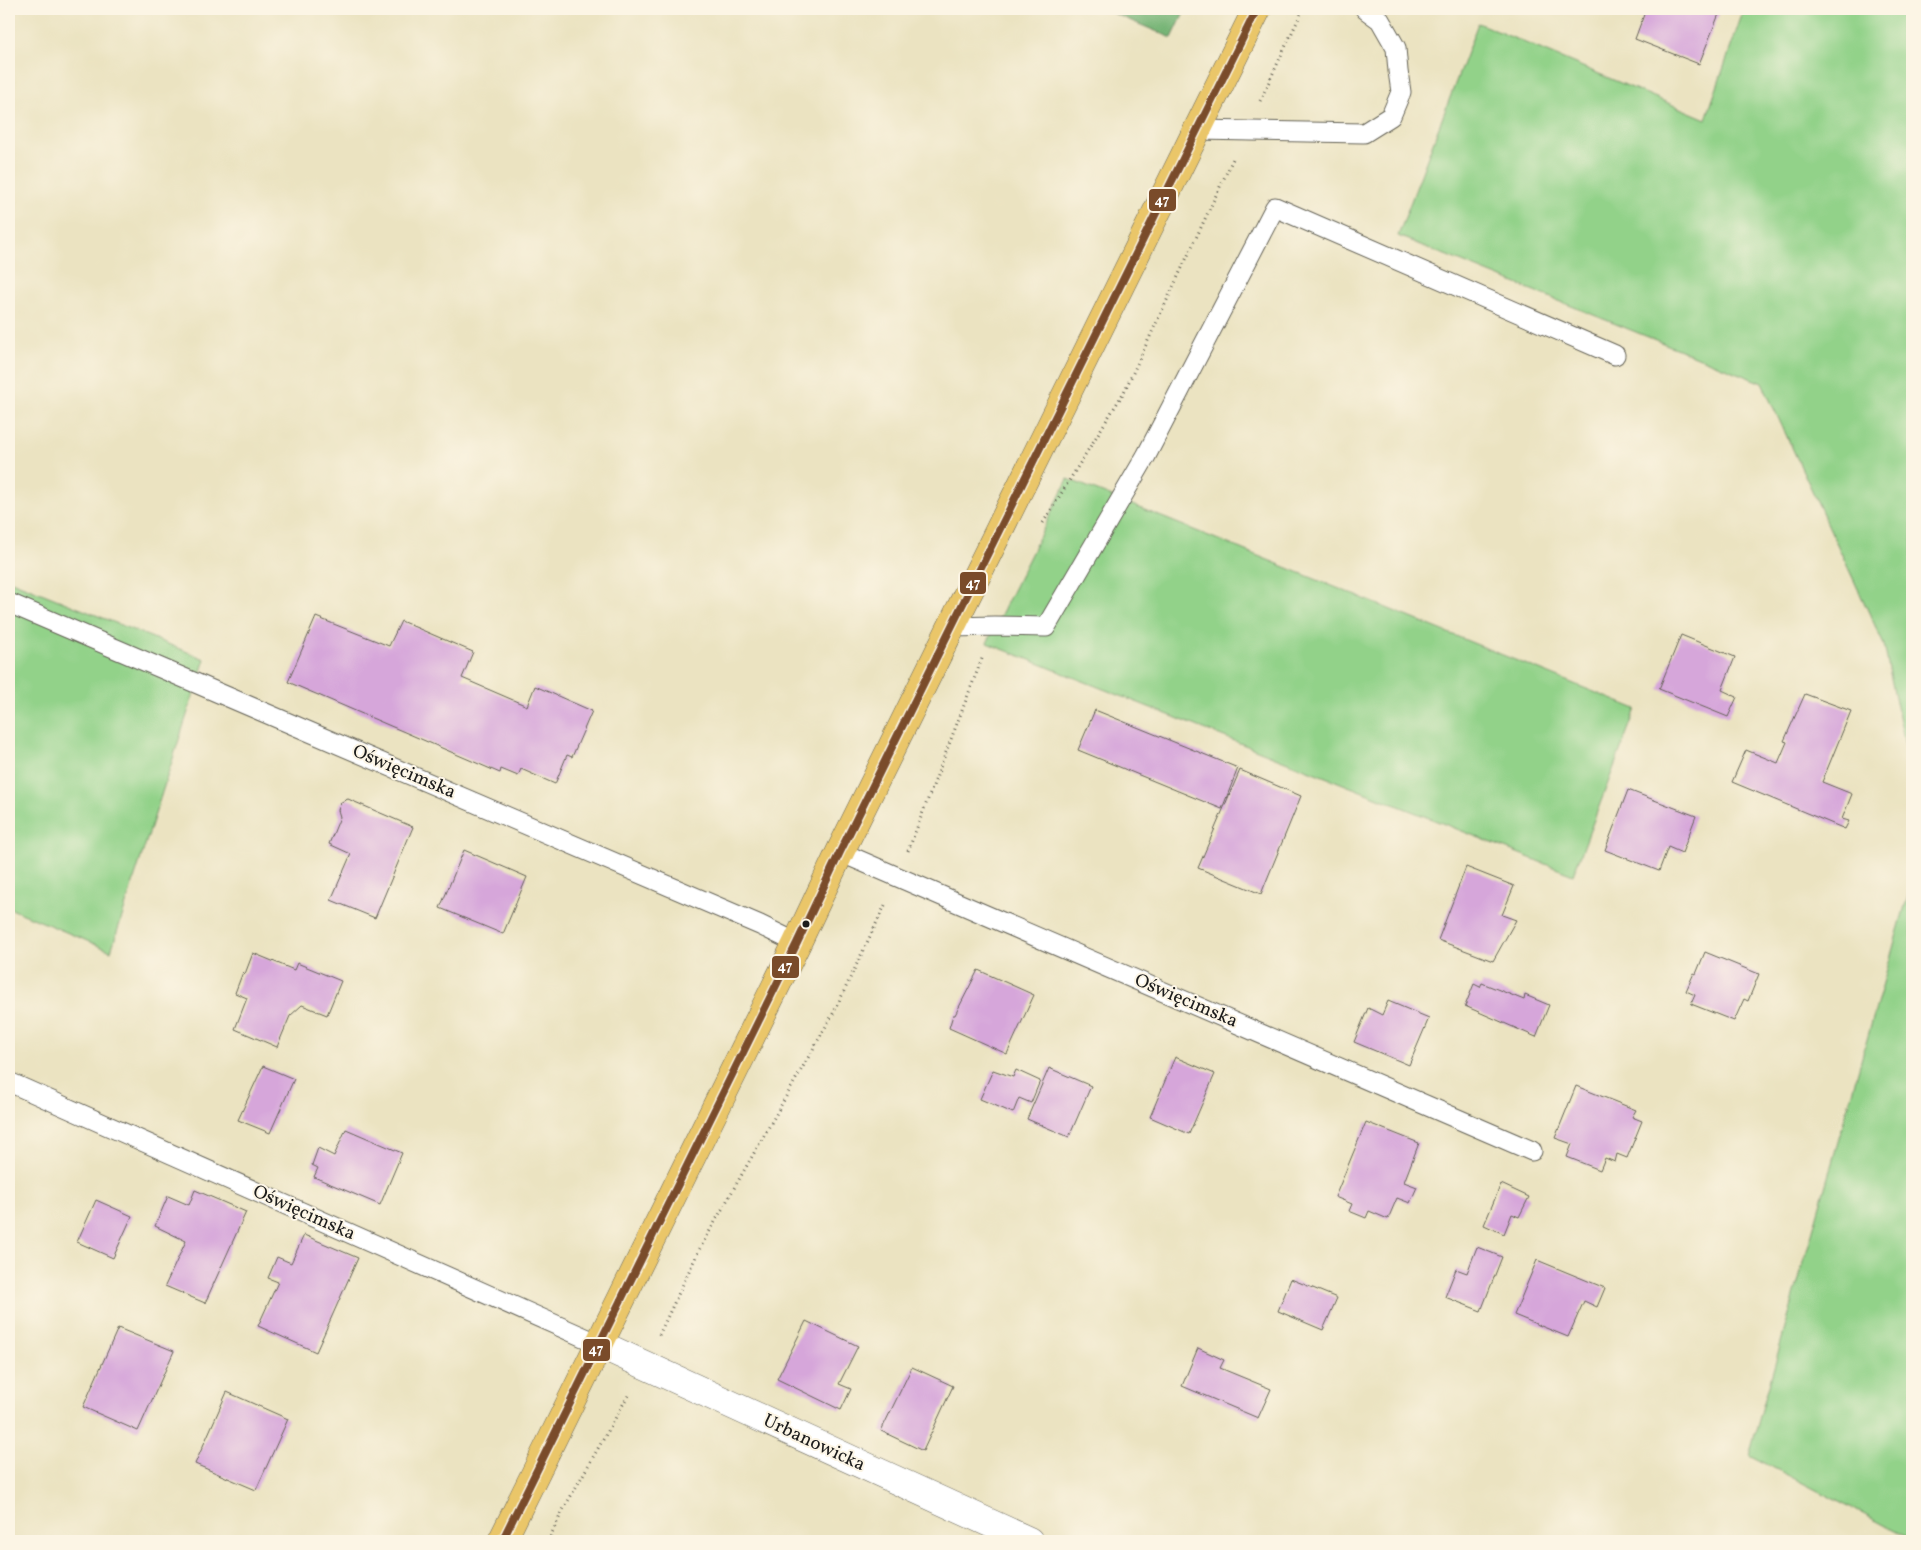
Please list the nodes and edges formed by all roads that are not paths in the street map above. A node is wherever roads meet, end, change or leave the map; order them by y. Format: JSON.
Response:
{"nodes":[{"id":1,"x":1257,"y":9,"type":"edge"},
{"id":2,"x":1365,"y":9,"type":"edge"},
{"id":3,"x":1198,"y":130,"type":"junction"},
{"id":4,"x":1614,"y":355,"type":"dead end"},
{"id":5,"x":9,"y":603,"type":"edge"},
{"id":6,"x":953,"y":627,"type":"junction"},
{"id":7,"x":840,"y":852,"type":"junction"},
{"id":8,"x":797,"y":944,"type":"junction"},
{"id":9,"x":9,"y":1082,"type":"edge"},
{"id":10,"x":1532,"y":1151,"type":"dead end"},
{"id":11,"x":600,"y":1344,"type":"junction"},
{"id":12,"x":502,"y":1541,"type":"edge"},
{"id":13,"x":1029,"y":1541,"type":"edge"}],
"edges":[{"from":1,"to":3,"type":"highway"},
{"from":2,"to":3,"type":"lane"},
{"from":3,"to":6,"type":"highway"},
{"from":4,"to":6,"type":"lane"},
{"from":5,"to":8,"type":"lane","name":"Oświęcimska"},
{"from":6,"to":7,"type":"highway"},
{"from":7,"to":8,"type":"highway"},
{"from":7,"to":10,"type":"lane","name":"Oświęcimska"},
{"from":8,"to":11,"type":"highway"},
{"from":9,"to":11,"type":"lane","name":"Oświęcimska"},
{"from":11,"to":12,"type":"highway"},
{"from":11,"to":13,"type":"street","name":"Urbanowicka"}]}
